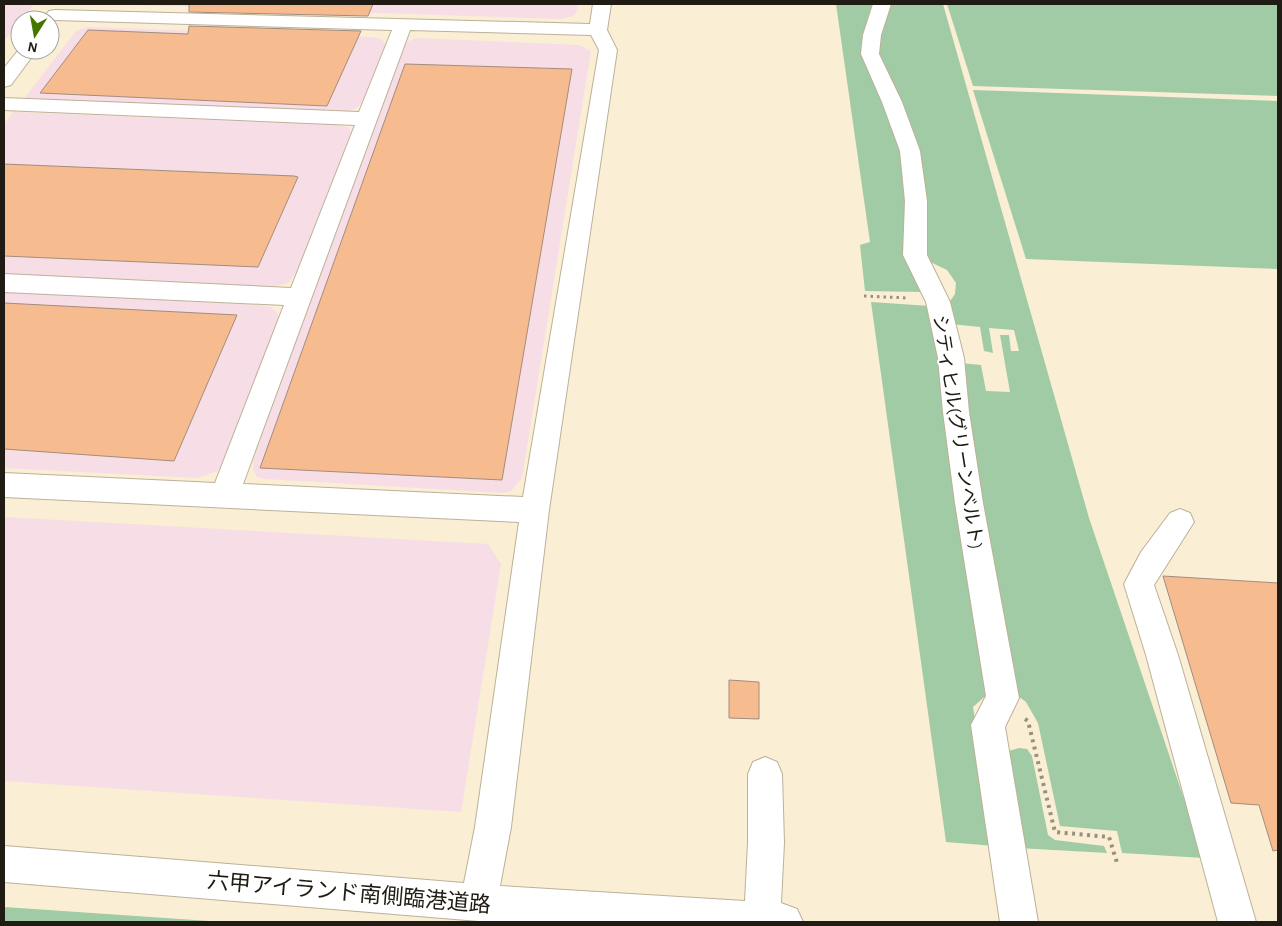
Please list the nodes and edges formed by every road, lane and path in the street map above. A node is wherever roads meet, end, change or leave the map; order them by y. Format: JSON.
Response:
{"nodes":[{"id":1,"x":602,"y":4,"type":"edge"},
{"id":2,"x":882,"y":4,"type":"edge"},
{"id":3,"x":60,"y":13,"type":"edge"},
{"id":4,"x":403,"y":24,"type":"junction"},
{"id":5,"x":598,"y":30,"type":"junction"},
{"id":6,"x":20,"y":60,"type":"edge"},
{"id":7,"x":4,"y":81,"type":"edge"},
{"id":8,"x":4,"y":104,"type":"edge"},
{"id":9,"x":366,"y":118,"type":"junction"},
{"id":10,"x":4,"y":283,"type":"edge"},
{"id":11,"x":864,"y":296,"type":"dead end"},
{"id":12,"x":299,"y":297,"type":"junction"},
{"id":13,"x":936,"y":299,"type":"junction"},
{"id":14,"x":4,"y":485,"type":"edge"},
{"id":15,"x":224,"y":496,"type":"junction"},
{"id":16,"x":535,"y":510,"type":"junction"},
{"id":17,"x":1180,"y":522,"type":"dead end"},
{"id":18,"x":1036,"y":751,"type":"dead end"},
{"id":19,"x":765,"y":774,"type":"dead end"},
{"id":20,"x":4,"y":864,"type":"edge"},
{"id":21,"x":1118,"y":866,"type":"dead end"},
{"id":22,"x":478,"y":903,"type":"junction"},
{"id":23,"x":773,"y":922,"type":"edge"},
{"id":24,"x":1019,"y":922,"type":"edge"},
{"id":25,"x":1237,"y":922,"type":"edge"}],
"edges":[{"from":1,"to":5,"type":"street"},
{"from":2,"to":13,"type":"street","name":"シティヒル(グリーンベルト)"},
{"from":3,"to":4,"type":"street"},
{"from":4,"to":5,"type":"street"},
{"from":4,"to":9,"type":"street"},
{"from":5,"to":16,"type":"street"},
{"from":6,"to":7,"type":"street"},
{"from":8,"to":9,"type":"street"},
{"from":9,"to":12,"type":"street"},
{"from":10,"to":12,"type":"street"},
{"from":11,"to":13,"type":"path"},
{"from":12,"to":15,"type":"street"},
{"from":13,"to":24,"type":"street","name":"シティヒル(グリーンベルト)"},
{"from":14,"to":15,"type":"street"},
{"from":15,"to":16,"type":"street"},
{"from":16,"to":22,"type":"street"},
{"from":17,"to":25,"type":"street"},
{"from":18,"to":21,"type":"path"},
{"from":19,"to":23,"type":"street"},
{"from":20,"to":22,"type":"street","name":"六甲アイランド南側臨港道路"},
{"from":22,"to":23,"type":"street","name":"六甲アイランド南側臨港道路"}]}
